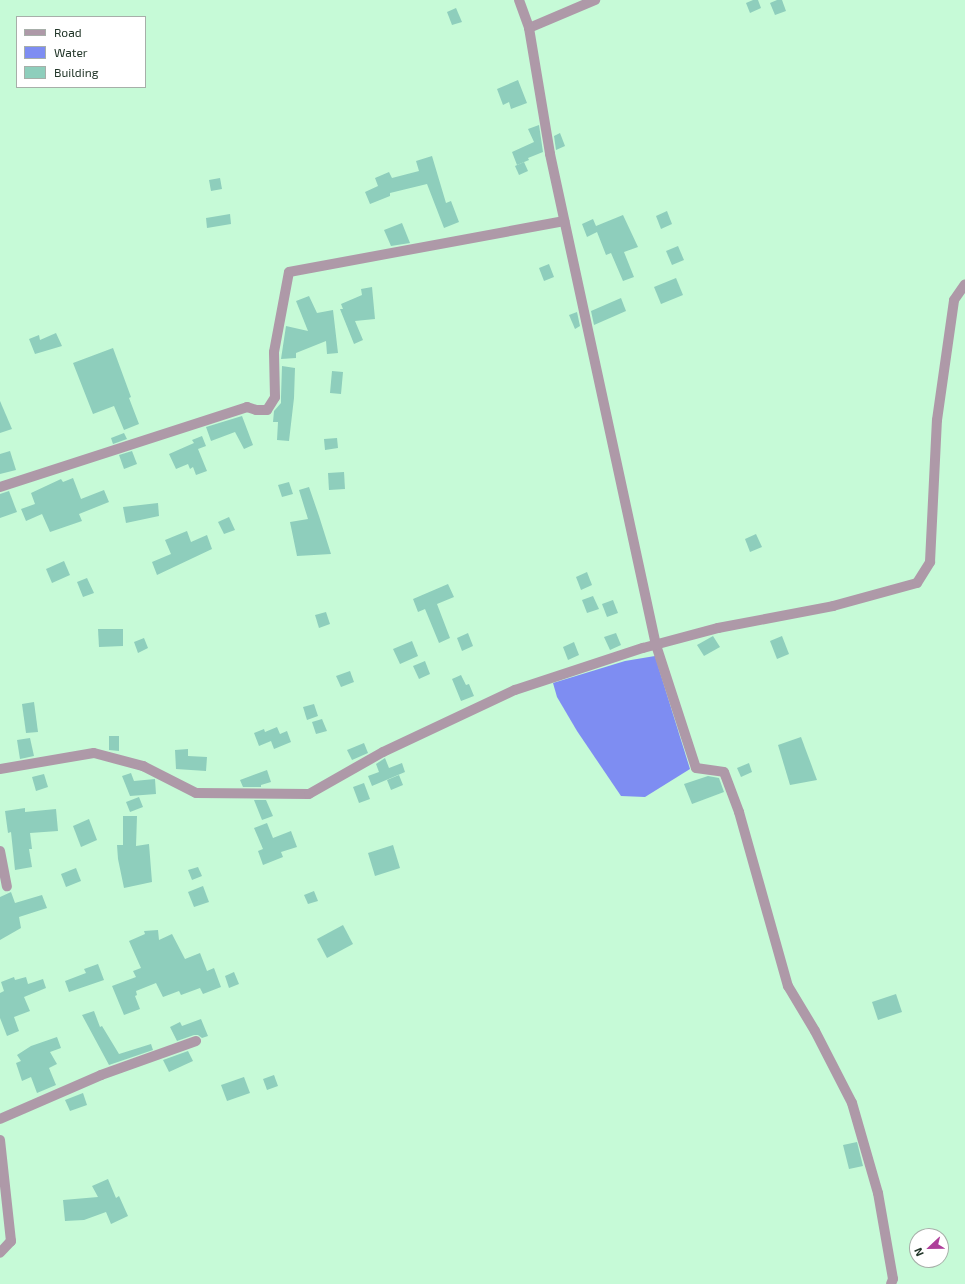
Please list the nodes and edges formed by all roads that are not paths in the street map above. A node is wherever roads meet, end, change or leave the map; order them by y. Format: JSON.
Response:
{"nodes":[{"id":1,"x":519,"y":0,"type":"edge"},
{"id":2,"x":595,"y":0,"type":"edge"},
{"id":3,"x":529,"y":28,"type":"junction"},
{"id":4,"x":564,"y":221,"type":"junction"},
{"id":5,"x":965,"y":284,"type":"edge"},
{"id":6,"x":0,"y":487,"type":"edge"},
{"id":7,"x":656,"y":645,"type":"junction"},
{"id":8,"x":0,"y":769,"type":"edge"},
{"id":9,"x":0,"y":851,"type":"edge"},
{"id":10,"x":7,"y":886,"type":"dead end"},
{"id":11,"x":196,"y":1041,"type":"dead end"},
{"id":12,"x":0,"y":1120,"type":"edge"},
{"id":13,"x":0,"y":1147,"type":"edge"},
{"id":14,"x":0,"y":1252,"type":"edge"},
{"id":15,"x":891,"y":1284,"type":"edge"}],
"edges":[{"from":1,"to":3,"type":"street"},
{"from":2,"to":3,"type":"street"},
{"from":3,"to":4,"type":"street"},
{"from":4,"to":6,"type":"street"},
{"from":4,"to":7,"type":"street"},
{"from":5,"to":7,"type":"street"},
{"from":7,"to":8,"type":"street"},
{"from":7,"to":15,"type":"street"},
{"from":9,"to":10,"type":"street"},
{"from":11,"to":12,"type":"street"},
{"from":13,"to":14,"type":"street"}]}
